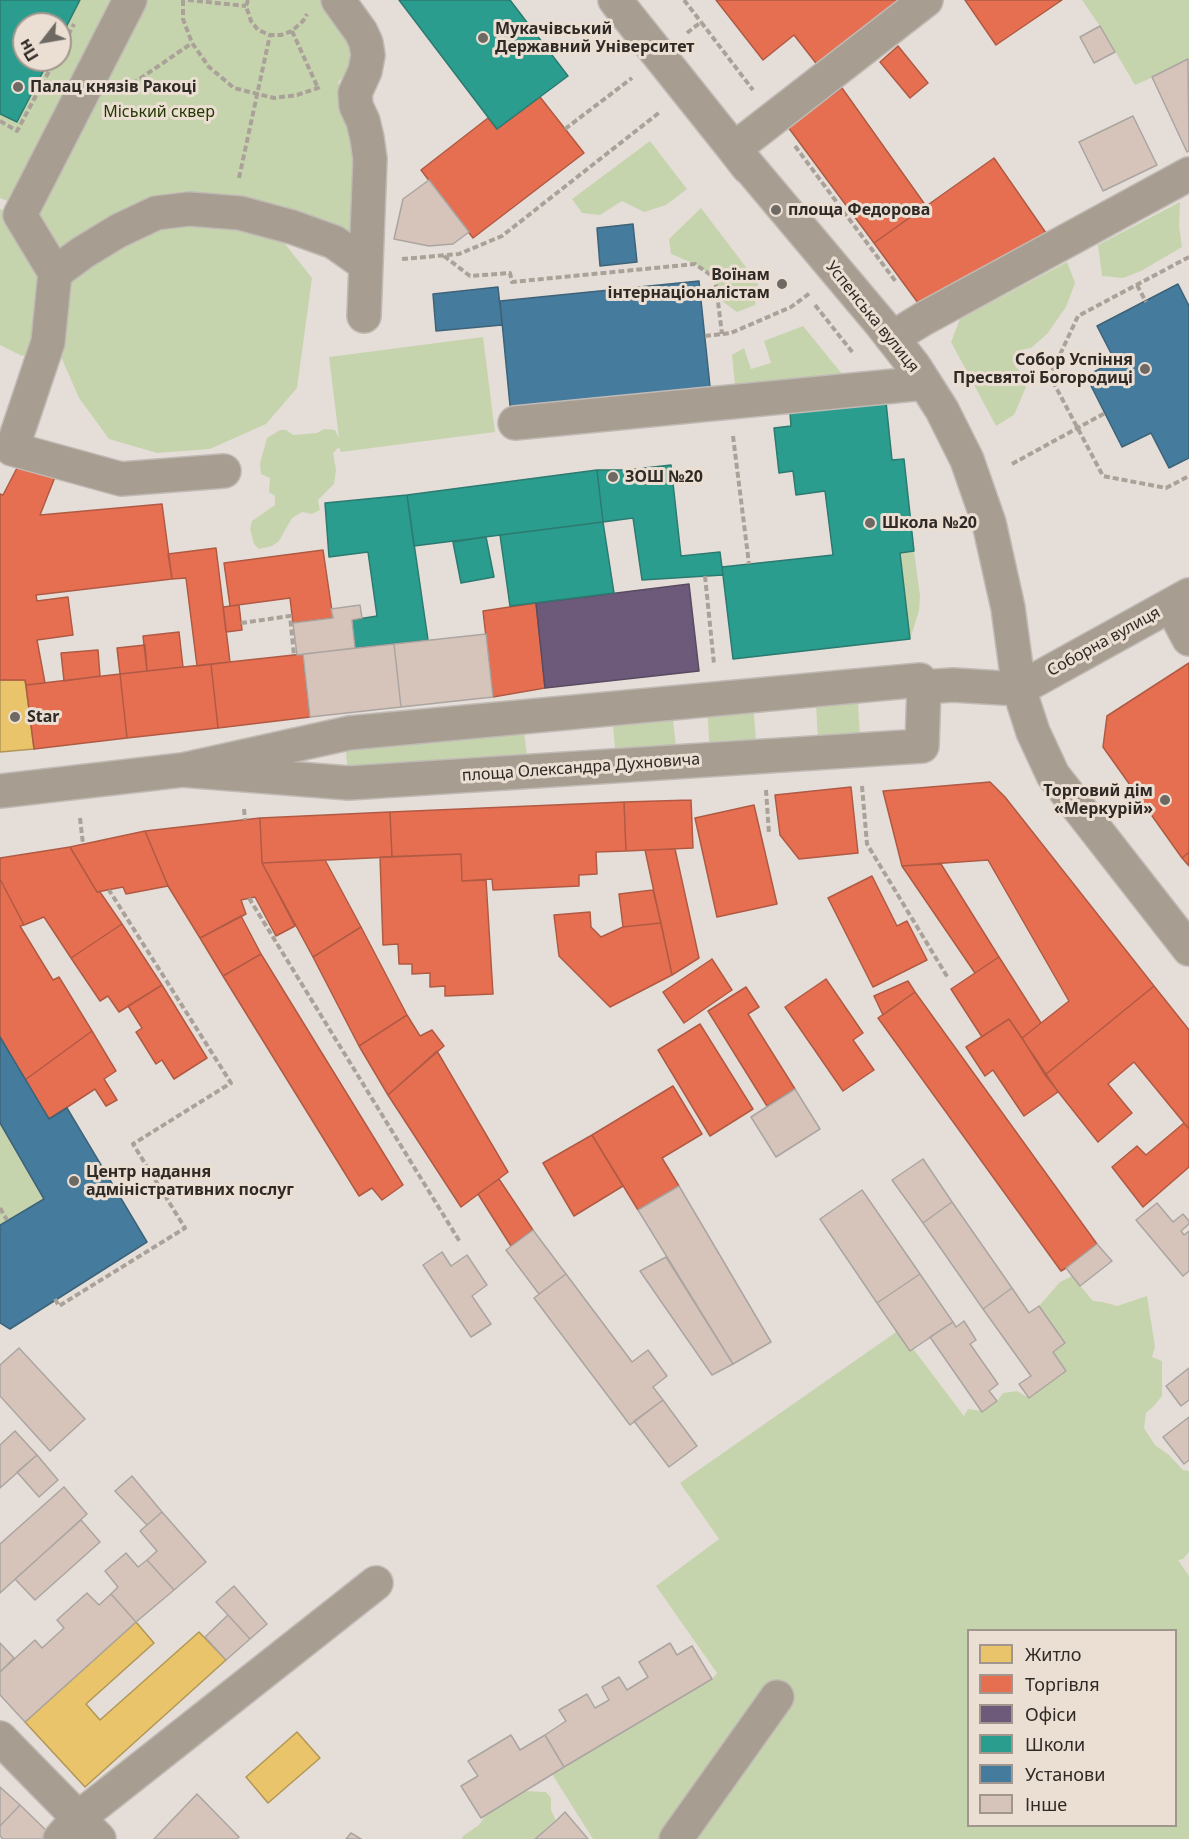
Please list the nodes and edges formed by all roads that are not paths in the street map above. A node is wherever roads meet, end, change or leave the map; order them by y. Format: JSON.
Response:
{"nodes":[{"id":1,"x":130,"y":0,"type":"edge"},
{"id":2,"x":615,"y":0,"type":"edge"},
{"id":3,"x":926,"y":0,"type":"edge"},
{"id":4,"x":323,"y":3,"type":"edge"},
{"id":5,"x":734,"y":149,"type":"junction"},
{"id":6,"x":1189,"y":174,"type":"edge"},
{"id":7,"x":365,"y":264,"type":"junction"},
{"id":8,"x":55,"y":273,"type":"junction"},
{"id":9,"x":364,"y":316,"type":"dead end"},
{"id":10,"x":884,"y":328,"type":"junction"},
{"id":11,"x":925,"y":383,"type":"junction"},
{"id":12,"x":515,"y":423,"type":"dead end"},
{"id":13,"x":6,"y":452,"type":"edge"},
{"id":14,"x":224,"y":471,"type":"dead end"},
{"id":15,"x":1180,"y":600,"type":"edge"},
{"id":16,"x":1189,"y":639,"type":"edge"},
{"id":17,"x":924,"y":687,"type":"junction"},
{"id":18,"x":1019,"y":689,"type":"junction"},
{"id":19,"x":182,"y":770,"type":"junction"},
{"id":20,"x":0,"y":791,"type":"edge"},
{"id":21,"x":1189,"y":949,"type":"edge"},
{"id":22,"x":376,"y":1583,"type":"dead end"},
{"id":23,"x":777,"y":1697,"type":"dead end"},
{"id":24,"x":0,"y":1738,"type":"edge"},
{"id":25,"x":79,"y":1832,"type":"edge"},
{"id":26,"x":676,"y":1839,"type":"edge"}],
"edges":[{"from":1,"to":8,"type":"street"},
{"from":2,"to":5,"type":"street","name":"Успенська вулиця"},
{"from":3,"to":5,"type":"street"},
{"from":4,"to":7,"type":"street"},
{"from":5,"to":10,"type":"street","name":"Успенська вулиця"},
{"from":6,"to":10,"type":"street"},
{"from":7,"to":8,"type":"street"},
{"from":7,"to":9,"type":"street"},
{"from":8,"to":13,"type":"street"},
{"from":10,"to":11,"type":"street","name":"Успенська вулиця"},
{"from":11,"to":12,"type":"street"},
{"from":11,"to":18,"type":"street","name":"Успенська вулиця"},
{"from":13,"to":14,"type":"street"},
{"from":15,"to":16,"type":"street"},
{"from":15,"to":18,"type":"street","name":"Соборна вулиця"},
{"from":17,"to":18,"type":"street","name":"площа Олександра Духновича"},
{"from":17,"to":19,"type":"street","name":"площа Олександра Духновича"},
{"from":17,"to":19,"type":"street","name":"площа Олександра Духновича"},
{"from":18,"to":21,"type":"street","name":"Успенська вулиця"},
{"from":19,"to":20,"type":"street","name":"площа Олександра Духновича"},
{"from":22,"to":25,"type":"street"},
{"from":23,"to":26,"type":"street"},
{"from":24,"to":25,"type":"street"}]}
